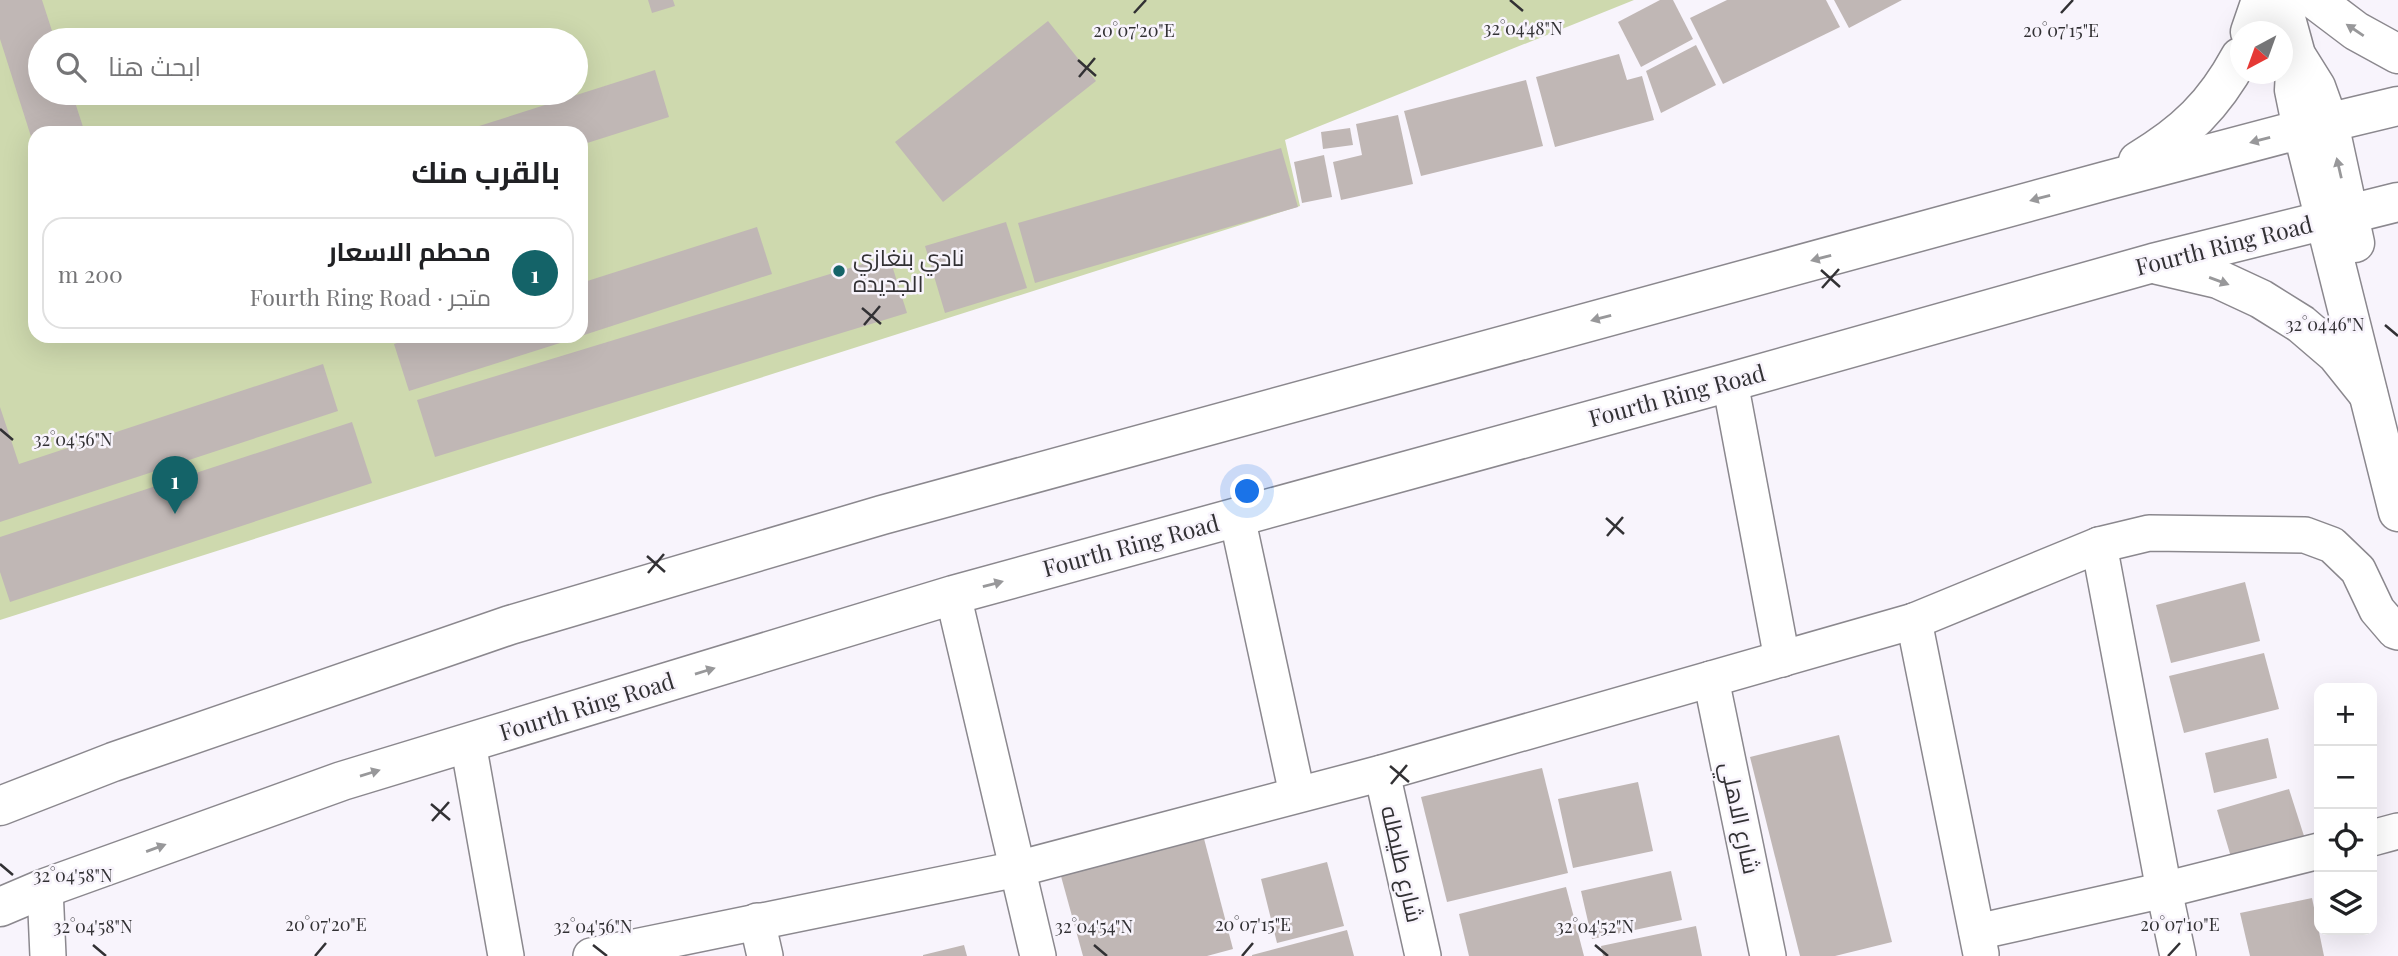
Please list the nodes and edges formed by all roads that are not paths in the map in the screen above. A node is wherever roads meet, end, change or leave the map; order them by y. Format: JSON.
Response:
{"nodes":[{"id":1,"x":2261,"y":0,"type":"edge"},
{"id":2,"x":2281,"y":0,"type":"edge"},
{"id":3,"x":2315,"y":0,"type":"edge"},
{"id":4,"x":2254,"y":21,"type":"edge"},
{"id":5,"x":2398,"y":54,"type":"edge"},
{"id":6,"x":2230,"y":73,"type":"edge"},
{"id":7,"x":2398,"y":106,"type":"edge"},
{"id":8,"x":2315,"y":126,"type":"junction"},
{"id":9,"x":2109,"y":180,"type":"junction"},
{"id":10,"x":2398,"y":202,"type":"edge"},
{"id":11,"x":2337,"y":218,"type":"junction"},
{"id":12,"x":2153,"y":263,"type":"junction"},
{"id":13,"x":1730,"y":382,"type":"junction"},
{"id":14,"x":2368,"y":394,"type":"junction"},
{"id":15,"x":2398,"y":425,"type":"edge"},
{"id":16,"x":2398,"y":512,"type":"edge"},
{"id":17,"x":1237,"y":517,"type":"junction"},
{"id":18,"x":2099,"y":545,"type":"junction"},
{"id":19,"x":953,"y":595,"type":"junction"},
{"id":20,"x":1914,"y":621,"type":"junction"},
{"id":21,"x":2398,"y":632,"type":"edge"},
{"id":22,"x":1782,"y":659,"type":"junction"},
{"id":23,"x":1711,"y":679,"type":"junction"},
{"id":24,"x":468,"y":743,"type":"junction"},
{"id":25,"x":1382,"y":773,"type":"junction"},
{"id":26,"x":1297,"y":794,"type":"junction"},
{"id":27,"x":0,"y":806,"type":"edge"},
{"id":28,"x":2398,"y":831,"type":"edge"},
{"id":29,"x":2377,"y":837,"type":"edge"},
{"id":30,"x":2314,"y":852,"type":"edge"},
{"id":31,"x":1017,"y":869,"type":"junction"},
{"id":32,"x":45,"y":888,"type":"junction"},
{"id":33,"x":2164,"y":890,"type":"junction"},
{"id":34,"x":0,"y":907,"type":"edge"},
{"id":35,"x":757,"y":921,"type":"junction"},
{"id":36,"x":1979,"y":944,"type":"edge"},
{"id":37,"x":48,"y":956,"type":"edge"},
{"id":38,"x":506,"y":956,"type":"edge"},
{"id":39,"x":591,"y":956,"type":"edge"},
{"id":40,"x":765,"y":956,"type":"edge"},
{"id":41,"x":1038,"y":956,"type":"edge"},
{"id":42,"x":1423,"y":956,"type":"edge"},
{"id":43,"x":1768,"y":956,"type":"edge"},
{"id":44,"x":2178,"y":956,"type":"edge"}],
"edges":[{"from":1,"to":4,"type":"main road"},
{"from":2,"to":8,"type":"main road"},
{"from":5,"to":3,"type":"main road","one_way":true},
{"from":6,"to":9,"type":"main road"},
{"from":7,"to":8,"type":"main road"},
{"from":8,"to":9,"type":"main road","one_way":true},
{"from":8,"to":11,"type":"main road"},
{"from":9,"to":27,"type":"main road","one_way":true},
{"from":10,"to":11,"type":"main road","name":"Fourth Ring Road"},
{"from":11,"to":12,"type":"main road","name":"Fourth Ring Road"},
{"from":11,"to":14,"type":"main road"},
{"from":11,"to":15,"type":"main road"},
{"from":12,"to":13,"type":"main road","name":"Fourth Ring Road"},
{"from":12,"to":14,"type":"main road","one_way":true},
{"from":13,"to":17,"type":"main road","name":"Fourth Ring Road"},
{"from":13,"to":22,"type":"street"},
{"from":14,"to":16,"type":"main road"},
{"from":19,"to":17,"type":"main road","name":"Fourth Ring Road","one_way":true},
{"from":17,"to":26,"type":"street"},
{"from":18,"to":20,"type":"street"},
{"from":18,"to":21,"type":"street"},
{"from":18,"to":33,"type":"street"},
{"from":24,"to":19,"type":"main road","name":"Fourth Ring Road","one_way":true},
{"from":19,"to":31,"type":"street"},
{"from":20,"to":22,"type":"street"},
{"from":20,"to":36,"type":"street"},
{"from":22,"to":23,"type":"street"},
{"from":23,"to":25,"type":"street"},
{"from":23,"to":43,"type":"street","name":"شارع الاهلي"},
{"from":32,"to":24,"type":"main road","name":"Fourth Ring Road","one_way":true},
{"from":24,"to":38,"type":"street"},
{"from":25,"to":26,"type":"street"},
{"from":25,"to":42,"type":"street","name":"شارع طليطله"},
{"from":26,"to":31,"type":"street"},
{"from":28,"to":29,"type":"street"},
{"from":30,"to":33,"type":"street"},
{"from":31,"to":35,"type":"street"},
{"from":31,"to":41,"type":"street"},
{"from":32,"to":34,"type":"main road","name":"Fourth Ring Road"},
{"from":32,"to":37,"type":"street"},
{"from":33,"to":36,"type":"street"},
{"from":33,"to":44,"type":"street"},
{"from":35,"to":39,"type":"street"},
{"from":35,"to":40,"type":"street"}]}
